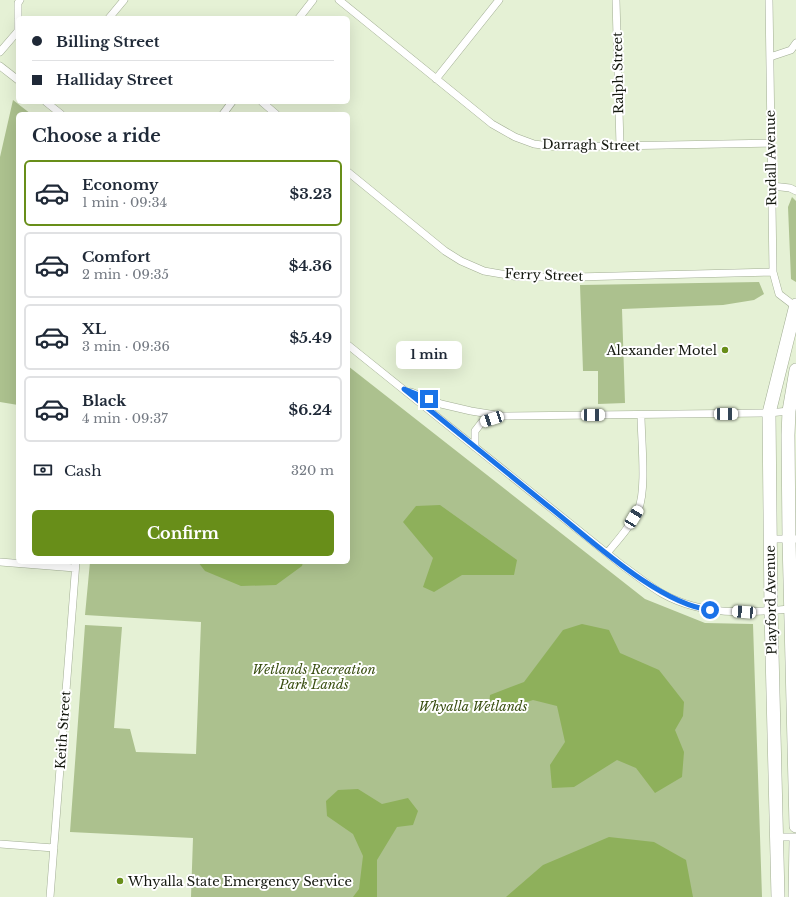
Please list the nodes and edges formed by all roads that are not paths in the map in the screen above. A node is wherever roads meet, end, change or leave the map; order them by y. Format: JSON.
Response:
{"nodes":[{"id":1,"x":20,"y":0,"type":"edge"},
{"id":2,"x":124,"y":0,"type":"edge"},
{"id":3,"x":313,"y":0,"type":"edge"},
{"id":4,"x":339,"y":0,"type":"edge"},
{"id":5,"x":499,"y":0,"type":"edge"},
{"id":6,"x":616,"y":0,"type":"edge"},
{"id":7,"x":770,"y":0,"type":"edge"},
{"id":8,"x":18,"y":16,"type":"edge"},
{"id":9,"x":111,"y":16,"type":"edge"},
{"id":10,"x":301,"y":16,"type":"edge"},
{"id":11,"x":16,"y":33,"type":"edge"},
{"id":12,"x":796,"y":43,"type":"edge"},
{"id":13,"x":0,"y":52,"type":"edge"},
{"id":14,"x":770,"y":57,"type":"junction"},
{"id":15,"x":0,"y":66,"type":"edge"},
{"id":16,"x":16,"y":78,"type":"edge"},
{"id":17,"x":436,"y":79,"type":"junction"},
{"id":18,"x":49,"y":104,"type":"edge"},
{"id":19,"x":264,"y":104,"type":"edge"},
{"id":20,"x":59,"y":112,"type":"edge"},
{"id":21,"x":274,"y":112,"type":"edge"},
{"id":22,"x":771,"y":143,"type":"junction"},
{"id":23,"x":620,"y":146,"type":"junction"},
{"id":24,"x":350,"y":174,"type":"edge"},
{"id":25,"x":772,"y":186,"type":"junction"},
{"id":26,"x":796,"y":191,"type":"edge"},
{"id":27,"x":774,"y":272,"type":"junction"},
{"id":28,"x":796,"y":306,"type":"edge"},
{"id":29,"x":350,"y":347,"type":"edge"},
{"id":30,"x":796,"y":370,"type":"edge"},
{"id":31,"x":404,"y":389,"type":"junction"},
{"id":32,"x":789,"y":411,"type":"junction"},
{"id":33,"x":769,"y":413,"type":"junction"},
{"id":34,"x":640,"y":414,"type":"junction"},
{"id":35,"x":502,"y":416,"type":"junction"},
{"id":36,"x":475,"y":447,"type":"junction"},
{"id":37,"x":770,"y":539,"type":"junction"},
{"id":38,"x":792,"y":539,"type":"edge"},
{"id":39,"x":607,"y":553,"type":"junction"},
{"id":40,"x":0,"y":562,"type":"edge"},
{"id":41,"x":16,"y":563,"type":"edge"},
{"id":42,"x":51,"y":564,"type":"edge"},
{"id":43,"x":76,"y":565,"type":"edge"},
{"id":44,"x":790,"y":609,"type":"junction"},
{"id":45,"x":771,"y":611,"type":"junction"},
{"id":46,"x":796,"y":826,"type":"edge"},
{"id":47,"x":777,"y":837,"type":"junction"},
{"id":48,"x":796,"y":837,"type":"edge"},
{"id":49,"x":796,"y":841,"type":"edge"},
{"id":50,"x":0,"y":844,"type":"edge"},
{"id":51,"x":54,"y":848,"type":"junction"},
{"id":52,"x":50,"y":897,"type":"edge"},
{"id":53,"x":778,"y":897,"type":"edge"},
{"id":54,"x":795,"y":897,"type":"edge"}],
"edges":[{"from":1,"to":8,"type":"street"},
{"from":2,"to":9,"type":"street"},
{"from":3,"to":10,"type":"street"},
{"from":4,"to":17,"type":"street","name":"Darragh Street"},
{"from":5,"to":17,"type":"street"},
{"from":6,"to":23,"type":"street","name":"Ralph Street"},
{"from":7,"to":14,"type":"street","name":"Rudall Avenue"},
{"from":11,"to":13,"type":"street"},
{"from":12,"to":14,"type":"street"},
{"from":14,"to":22,"type":"street","name":"Rudall Avenue"},
{"from":15,"to":16,"type":"street"},
{"from":17,"to":23,"type":"street","name":"Darragh Street"},
{"from":18,"to":20,"type":"street"},
{"from":19,"to":21,"type":"street"},
{"from":22,"to":23,"type":"street","name":"Darragh Street"},
{"from":22,"to":25,"type":"street","name":"Rudall Avenue"},
{"from":24,"to":27,"type":"street","name":"Ferry Street"},
{"from":25,"to":26,"type":"street"},
{"from":25,"to":27,"type":"street","name":"Rudall Avenue"},
{"from":27,"to":28,"type":"street","name":"Rudall Avenue"},
{"from":28,"to":33,"type":"highway","name":"Playford Avenue"},
{"from":29,"to":31,"type":"street"},
{"from":30,"to":32,"type":"highway","name":"Playford Avenue"},
{"from":31,"to":35,"type":"street"},
{"from":31,"to":36,"type":"street"},
{"from":32,"to":33,"type":"street"},
{"from":32,"to":38,"type":"highway","name":"Playford Avenue"},
{"from":33,"to":34,"type":"street"},
{"from":33,"to":37,"type":"highway","name":"Playford Avenue"},
{"from":34,"to":35,"type":"street"},
{"from":34,"to":39,"type":"street"},
{"from":35,"to":36,"type":"street"},
{"from":36,"to":39,"type":"street"},
{"from":37,"to":38,"type":"street"},
{"from":37,"to":45,"type":"highway","name":"Playford Avenue"},
{"from":38,"to":44,"type":"highway","name":"Playford Avenue"},
{"from":39,"to":45,"type":"street"},
{"from":40,"to":41,"type":"street"},
{"from":42,"to":43,"type":"street"},
{"from":43,"to":51,"type":"street","name":"Keith Street"},
{"from":44,"to":45,"type":"street"},
{"from":44,"to":46,"type":"highway","name":"Playford Avenue"},
{"from":45,"to":47,"type":"highway","name":"Playford Avenue"},
{"from":47,"to":48,"type":"street"},
{"from":47,"to":53,"type":"highway","name":"Playford Avenue"},
{"from":49,"to":54,"type":"highway"},
{"from":50,"to":51,"type":"street"},
{"from":51,"to":52,"type":"street","name":"Keith Street"}]}
